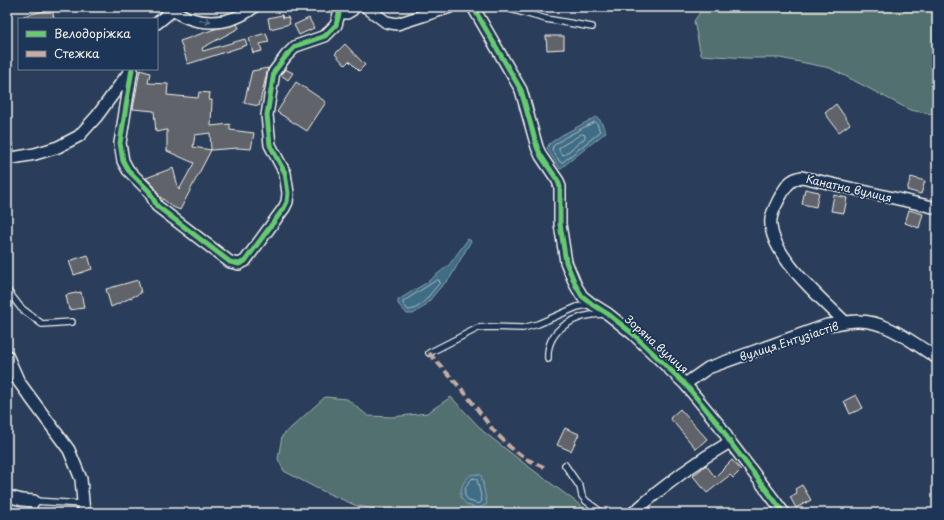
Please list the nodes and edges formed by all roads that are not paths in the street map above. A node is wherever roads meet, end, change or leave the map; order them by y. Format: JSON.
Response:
{"nodes":[{"id":1,"x":254,"y":7,"type":"edge"},
{"id":2,"x":354,"y":7,"type":"edge"},
{"id":3,"x":366,"y":7,"type":"edge"},
{"id":4,"x":450,"y":7,"type":"edge"},
{"id":5,"x":473,"y":7,"type":"edge"},
{"id":6,"x":502,"y":7,"type":"edge"},
{"id":7,"x":171,"y":9,"type":"edge"},
{"id":8,"x":337,"y":10,"type":"edge"},
{"id":9,"x":158,"y":22,"type":"edge"},
{"id":10,"x":592,"y":27,"type":"dead end"},
{"id":11,"x":131,"y":70,"type":"edge"},
{"id":12,"x":132,"y":70,"type":"edge"},
{"id":13,"x":7,"y":147,"type":"edge"},
{"id":14,"x":8,"y":159,"type":"edge"},
{"id":15,"x":937,"y":208,"type":"edge"},
{"id":16,"x":7,"y":290,"type":"edge"},
{"id":17,"x":592,"y":304,"type":"junction"},
{"id":18,"x":608,"y":314,"type":"junction"},
{"id":19,"x":72,"y":322,"type":"dead end"},
{"id":20,"x":845,"y":322,"type":"junction"},
{"id":21,"x":429,"y":352,"type":"dead end"},
{"id":22,"x":7,"y":356,"type":"edge"},
{"id":23,"x":937,"y":358,"type":"edge"},
{"id":24,"x":548,"y":359,"type":"dead end"},
{"id":25,"x":685,"y":384,"type":"junction"},
{"id":26,"x":730,"y":442,"type":"junction"},
{"id":27,"x":565,"y":465,"type":"dead end"},
{"id":28,"x":7,"y":496,"type":"edge"},
{"id":29,"x":34,"y":501,"type":"junction"},
{"id":30,"x":84,"y":508,"type":"edge"},
{"id":31,"x":34,"y":513,"type":"edge"},
{"id":32,"x":602,"y":513,"type":"edge"},
{"id":33,"x":633,"y":513,"type":"edge"},
{"id":34,"x":784,"y":513,"type":"edge"}],
"edges":[{"from":7,"to":1,"type":"street","one_way":true},
{"from":2,"to":8,"type":"street"},
{"from":3,"to":4,"type":"street"},
{"from":5,"to":17,"type":"street","name":"Зоряна вулиця"},
{"from":6,"to":10,"type":"lane"},
{"from":7,"to":9,"type":"street"},
{"from":8,"to":12,"type":"street"},
{"from":11,"to":14,"type":"street"},
{"from":13,"to":14,"type":"street"},
{"from":15,"to":20,"type":"street","name":"Канатна вулиця"},
{"from":16,"to":19,"type":"lane"},
{"from":17,"to":18,"type":"street","name":"Зоряна вулиця"},
{"from":17,"to":21,"type":"lane"},
{"from":18,"to":24,"type":"lane"},
{"from":18,"to":25,"type":"street","name":"Зоряна вулиця"},
{"from":20,"to":23,"type":"street","name":"вулиця Ентузіастів"},
{"from":20,"to":25,"type":"street","name":"вулиця Ентузіастів"},
{"from":22,"to":30,"type":"street"},
{"from":25,"to":26,"type":"street","name":"Зоряна вулиця"},
{"from":26,"to":33,"type":"street"},
{"from":26,"to":34,"type":"street","name":"Зоряна вулиця"},
{"from":27,"to":32,"type":"lane"},
{"from":28,"to":29,"type":"street"},
{"from":29,"to":30,"type":"lane"},
{"from":29,"to":31,"type":"lane"}]}
